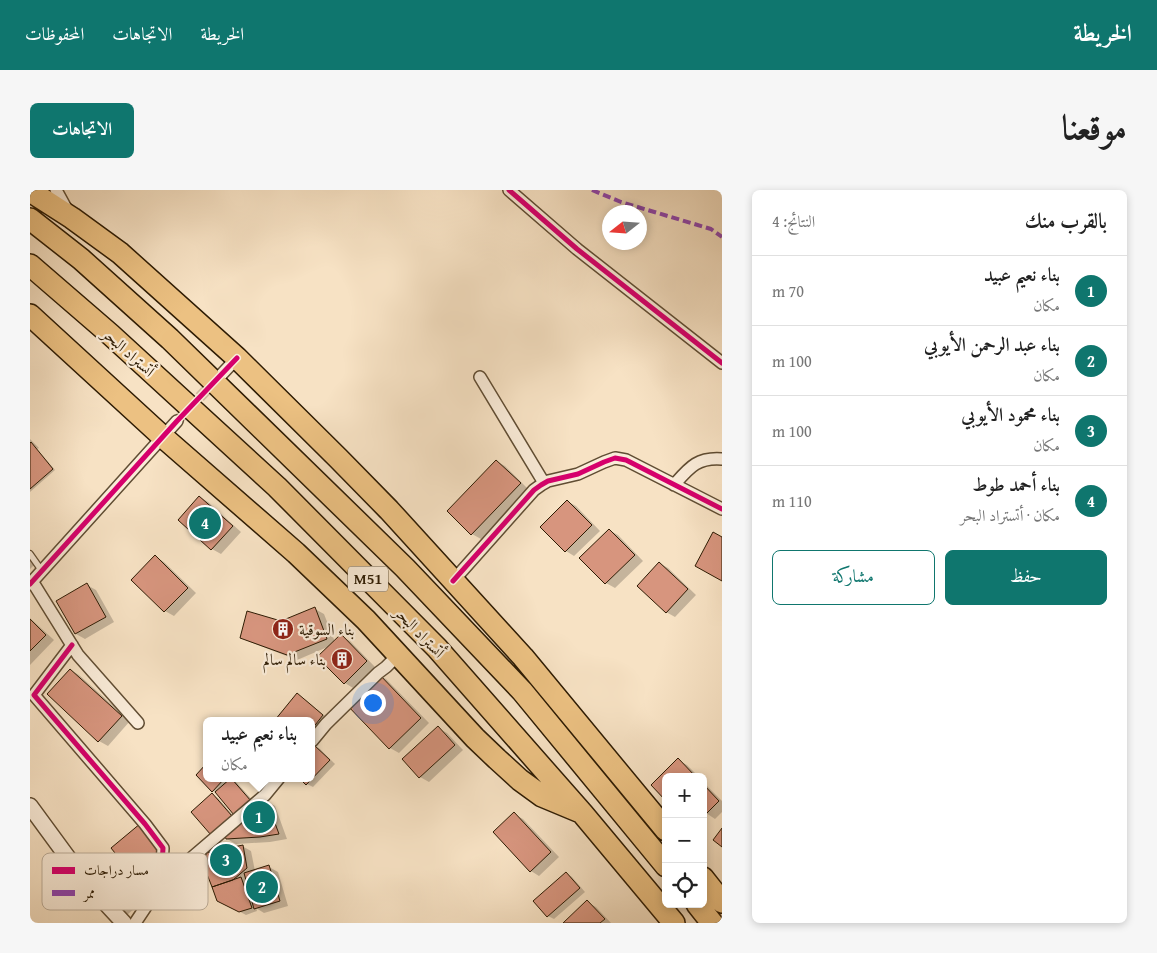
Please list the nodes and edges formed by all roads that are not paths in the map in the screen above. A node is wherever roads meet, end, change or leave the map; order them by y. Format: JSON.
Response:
{"nodes":[{"id":1,"x":56,"y":190,"type":"edge"},
{"id":2,"x":509,"y":190,"type":"edge"},
{"id":3,"x":30,"y":192,"type":"edge"},
{"id":4,"x":72,"y":218,"type":"junction"},
{"id":5,"x":30,"y":219,"type":"edge"},
{"id":6,"x":30,"y":265,"type":"edge"},
{"id":7,"x":30,"y":314,"type":"edge"},
{"id":8,"x":237,"y":358,"type":"junction"},
{"id":9,"x":722,"y":363,"type":"edge"},
{"id":10,"x":222,"y":374,"type":"tunnel mouth"},
{"id":11,"x":480,"y":377,"type":"dead end"},
{"id":12,"x":170,"y":429,"type":"junction"},
{"id":13,"x":722,"y":459,"type":"edge"},
{"id":14,"x":544,"y":483,"type":"junction"},
{"id":15,"x":674,"y":485,"type":"junction"},
{"id":16,"x":722,"y":509,"type":"edge"},
{"id":17,"x":30,"y":554,"type":"edge"},
{"id":18,"x":42,"y":570,"type":"junction"},
{"id":19,"x":453,"y":581,"type":"junction"},
{"id":20,"x":31,"y":582,"type":"edge"},
{"id":21,"x":72,"y":645,"type":"junction"},
{"id":22,"x":398,"y":655,"type":"junction"},
{"id":23,"x":138,"y":723,"type":"dead end"},
{"id":24,"x":315,"y":737,"type":"edge"},
{"id":25,"x":276,"y":782,"type":"edge"},
{"id":26,"x":30,"y":806,"type":"edge"},
{"id":27,"x":583,"y":814,"type":"junction"},
{"id":28,"x":662,"y":825,"type":"edge"},
{"id":29,"x":64,"y":853,"type":"edge"},
{"id":30,"x":163,"y":853,"type":"edge"},
{"id":31,"x":197,"y":853,"type":"edge"},
{"id":32,"x":664,"y":863,"type":"edge"},
{"id":33,"x":707,"y":883,"type":"edge"},
{"id":34,"x":722,"y":902,"type":"edge"},
{"id":35,"x":700,"y":908,"type":"edge"},
{"id":36,"x":112,"y":910,"type":"edge"},
{"id":37,"x":144,"y":910,"type":"edge"},
{"id":38,"x":124,"y":923,"type":"edge"},
{"id":39,"x":135,"y":923,"type":"edge"},
{"id":40,"x":674,"y":923,"type":"edge"},
{"id":41,"x":712,"y":923,"type":"edge"}],
"edges":[{"from":1,"to":4,"type":"street"},
{"from":2,"to":9,"type":"street"},
{"from":3,"to":4,"type":"highway"},
{"from":4,"to":8,"type":"highway"},
{"from":5,"to":32,"type":"highway","name":"أتستراد البحر","number":"M51"},
{"from":6,"to":27,"type":"highway","name":"أتستراد البحر","number":"M51"},
{"from":7,"to":12,"type":"highway"},
{"from":8,"to":10,"type":"street"},
{"from":8,"to":19,"type":"highway"},
{"from":11,"to":14,"type":"street"},
{"from":12,"to":18,"type":"street"},
{"from":12,"to":22,"type":"highway"},
{"from":13,"to":15,"type":"street"},
{"from":14,"to":15,"type":"street"},
{"from":14,"to":19,"type":"street"},
{"from":15,"to":16,"type":"street"},
{"from":17,"to":18,"type":"lane"},
{"from":18,"to":20,"type":"street"},
{"from":19,"to":28,"type":"highway"},
{"from":20,"to":21,"type":"street"},
{"from":21,"to":23,"type":"street"},
{"from":21,"to":30,"type":"street"},
{"from":22,"to":24,"type":"street"},
{"from":22,"to":27,"type":"highway"},
{"from":25,"to":31,"type":"street"},
{"from":26,"to":29,"type":"street"},
{"from":27,"to":40,"type":"highway","name":"أتستراد البحر","number":"M51"},
{"from":33,"to":34,"type":"highway"},
{"from":35,"to":41,"type":"highway"},
{"from":36,"to":38,"type":"street"},
{"from":37,"to":39,"type":"street"}]}
